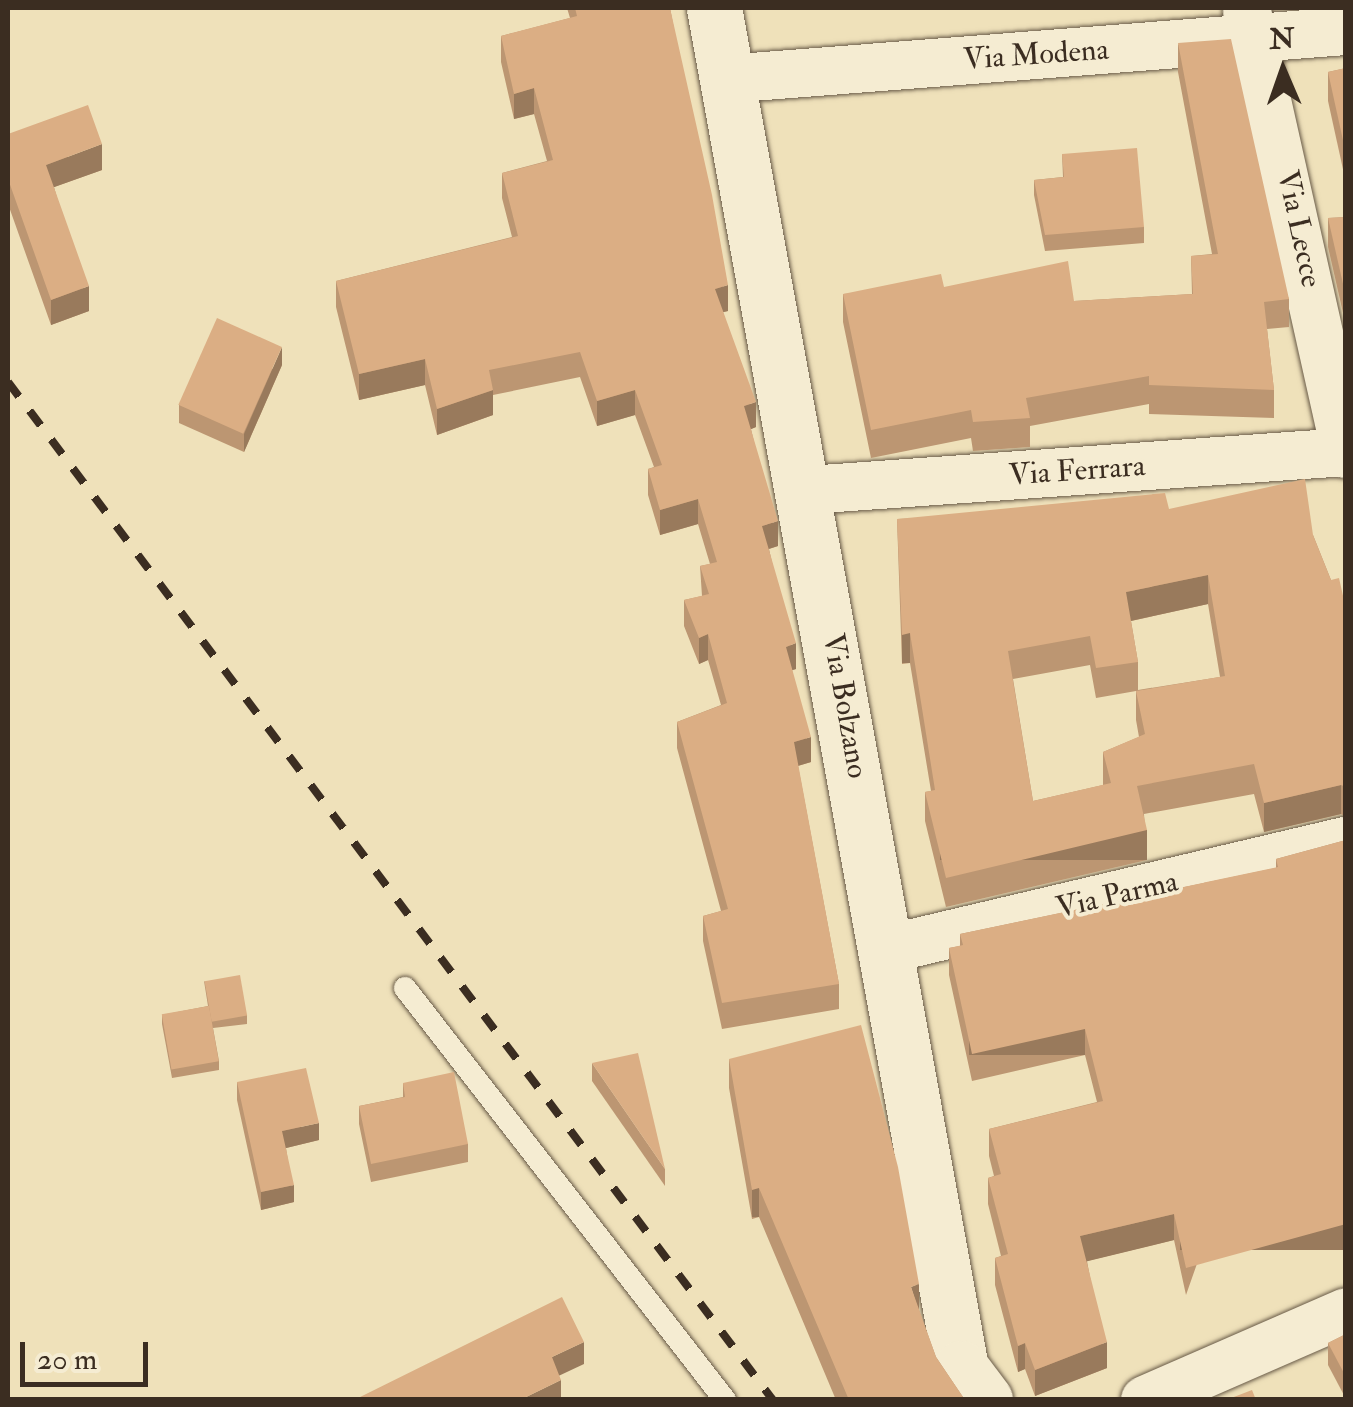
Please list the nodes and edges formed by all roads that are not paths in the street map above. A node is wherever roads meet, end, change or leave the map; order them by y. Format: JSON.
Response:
{"nodes":[{"id":1,"x":714,"y":8,"type":"edge"},
{"id":2,"x":1252,"y":23,"type":"edge"},
{"id":3,"x":1346,"y":32,"type":"edge"},
{"id":4,"x":726,"y":78,"type":"junction"},
{"id":5,"x":1345,"y":453,"type":"edge"},
{"id":6,"x":808,"y":490,"type":"junction"},
{"id":7,"x":1346,"y":841,"type":"edge"},
{"id":8,"x":888,"y":948,"type":"junction"},
{"id":9,"x":406,"y":988,"type":"dead end"},
{"id":10,"x":1346,"y":1312,"type":"edge"},
{"id":11,"x":725,"y":1400,"type":"edge"},
{"id":12,"x":985,"y":1400,"type":"edge"},
{"id":13,"x":1145,"y":1400,"type":"edge"}],
"edges":[{"from":1,"to":4,"type":"street","name":"Via Bolzano"},
{"from":2,"to":3,"type":"street","name":"Via Modena"},
{"from":2,"to":4,"type":"street","name":"Via Modena"},
{"from":2,"to":5,"type":"street","name":"Via Lecce"},
{"from":4,"to":6,"type":"street","name":"Via Bolzano"},
{"from":5,"to":6,"type":"street","name":"Via Ferrara"},
{"from":6,"to":8,"type":"street","name":"Via Bolzano"},
{"from":7,"to":8,"type":"street","name":"Via Parma"},
{"from":8,"to":12,"type":"street","name":"Via Bolzano"},
{"from":9,"to":11,"type":"lane"},
{"from":10,"to":13,"type":"street"}]}
